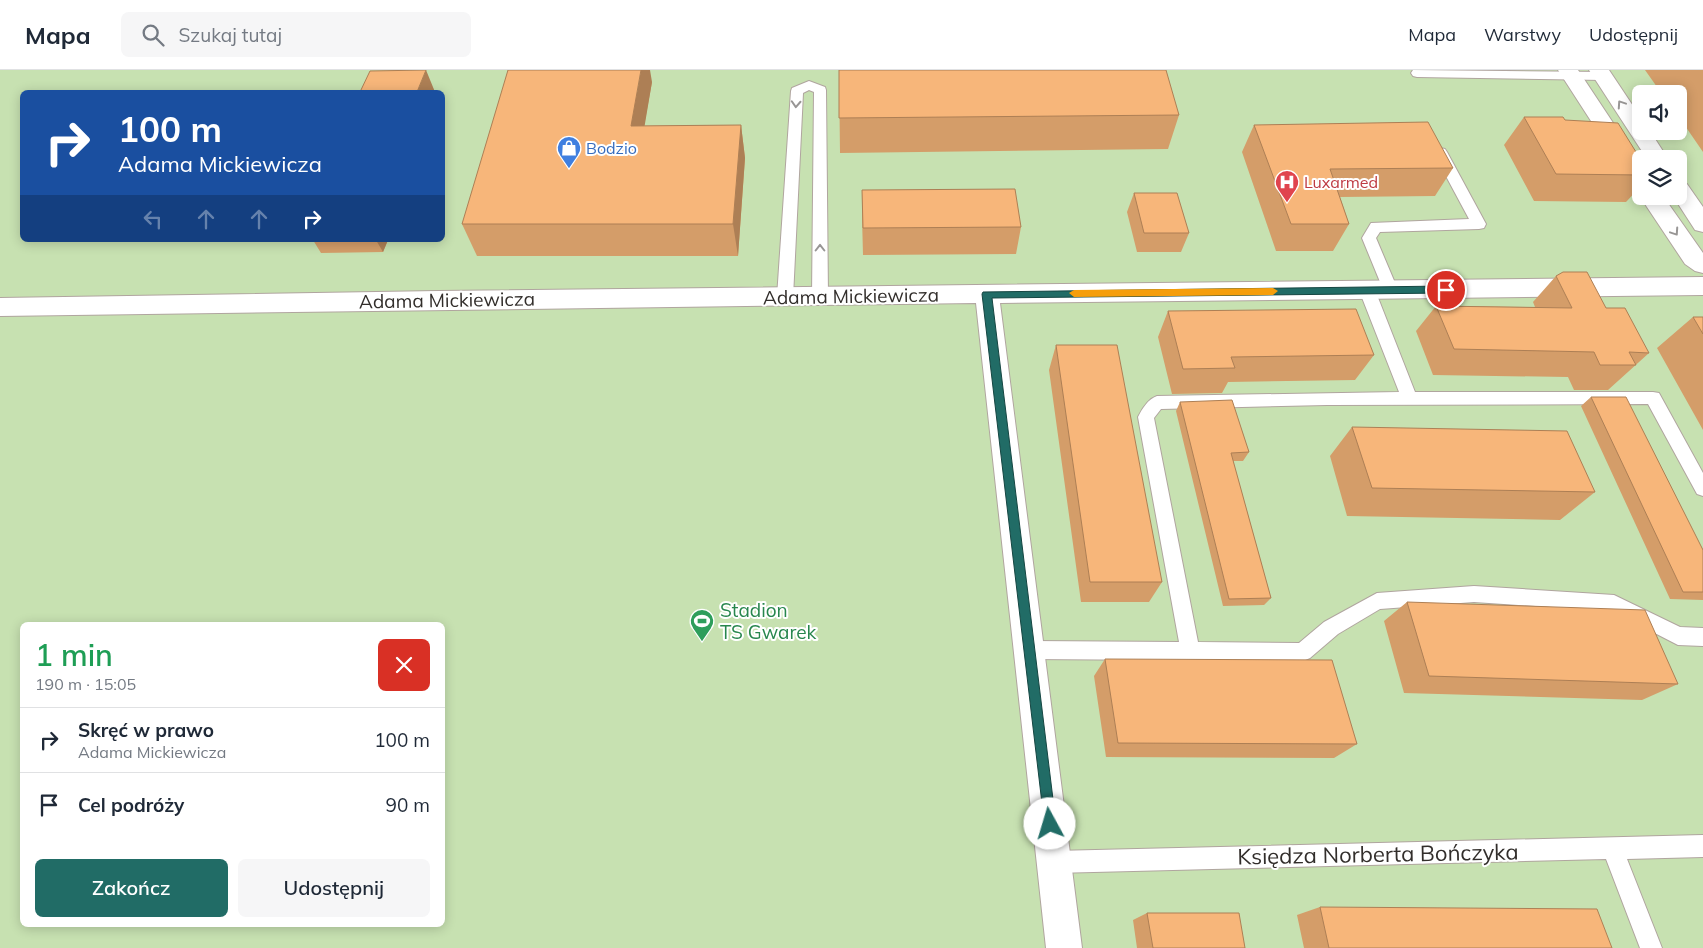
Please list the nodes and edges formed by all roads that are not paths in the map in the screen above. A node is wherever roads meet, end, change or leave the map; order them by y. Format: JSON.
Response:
{"nodes":[{"id":1,"x":1417,"y":73,"type":"dead end"},
{"id":2,"x":1570,"y":73,"type":"edge"},
{"id":3,"x":1601,"y":73,"type":"edge"},
{"id":4,"x":1432,"y":138,"type":"edge"},
{"id":5,"x":1652,"y":150,"type":"edge"},
{"id":6,"x":1632,"y":167,"type":"edge"},
{"id":7,"x":1687,"y":201,"type":"edge"},
{"id":8,"x":1657,"y":205,"type":"edge"},
{"id":9,"x":1703,"y":224,"type":"edge"},
{"id":10,"x":1703,"y":265,"type":"edge"},
{"id":11,"x":1703,"y":286,"type":"edge"},
{"id":12,"x":1367,"y":290,"type":"junction"},
{"id":13,"x":1390,"y":290,"type":"junction"},
{"id":14,"x":987,"y":294,"type":"junction"},
{"id":15,"x":785,"y":297,"type":"junction"},
{"id":16,"x":820,"y":297,"type":"junction"},
{"id":17,"x":0,"y":307,"type":"edge"},
{"id":18,"x":1410,"y":399,"type":"junction"},
{"id":19,"x":1703,"y":489,"type":"edge"},
{"id":20,"x":1703,"y":637,"type":"edge"},
{"id":21,"x":1030,"y":650,"type":"junction"},
{"id":22,"x":1190,"y":650,"type":"junction"},
{"id":23,"x":1703,"y":846,"type":"edge"},
{"id":24,"x":1613,"y":849,"type":"junction"},
{"id":25,"x":1054,"y":862,"type":"junction"},
{"id":26,"x":1064,"y":948,"type":"edge"},
{"id":27,"x":1651,"y":948,"type":"edge"}],
"edges":[{"from":1,"to":2,"type":"lane"},
{"from":2,"to":3,"type":"lane"},
{"from":2,"to":6,"type":"street"},
{"from":5,"to":3,"type":"street","one_way":true},
{"from":4,"to":13,"type":"lane"},
{"from":7,"to":9,"type":"street"},
{"from":8,"to":10,"type":"street","one_way":true},
{"from":11,"to":13,"type":"street","name":"Adama Mickiewicza"},
{"from":12,"to":13,"type":"street","name":"Adama Mickiewicza"},
{"from":12,"to":14,"type":"street","name":"Adama Mickiewicza"},
{"from":12,"to":18,"type":"lane"},
{"from":14,"to":16,"type":"street","name":"Adama Mickiewicza"},
{"from":14,"to":21,"type":"street"},
{"from":15,"to":16,"type":"street","name":"Adama Mickiewicza"},
{"from":16,"to":15,"type":"lane","one_way":true},
{"from":15,"to":17,"type":"street","name":"Adama Mickiewicza"},
{"from":18,"to":19,"type":"lane"},
{"from":18,"to":22,"type":"lane"},
{"from":20,"to":22,"type":"lane"},
{"from":21,"to":22,"type":"lane"},
{"from":21,"to":25,"type":"street"},
{"from":23,"to":24,"type":"lane","name":"Księdza Norberta Bończyka"},
{"from":24,"to":25,"type":"lane","name":"Księdza Norberta Bończyka"},
{"from":24,"to":27,"type":"lane"},
{"from":25,"to":26,"type":"street"}]}
